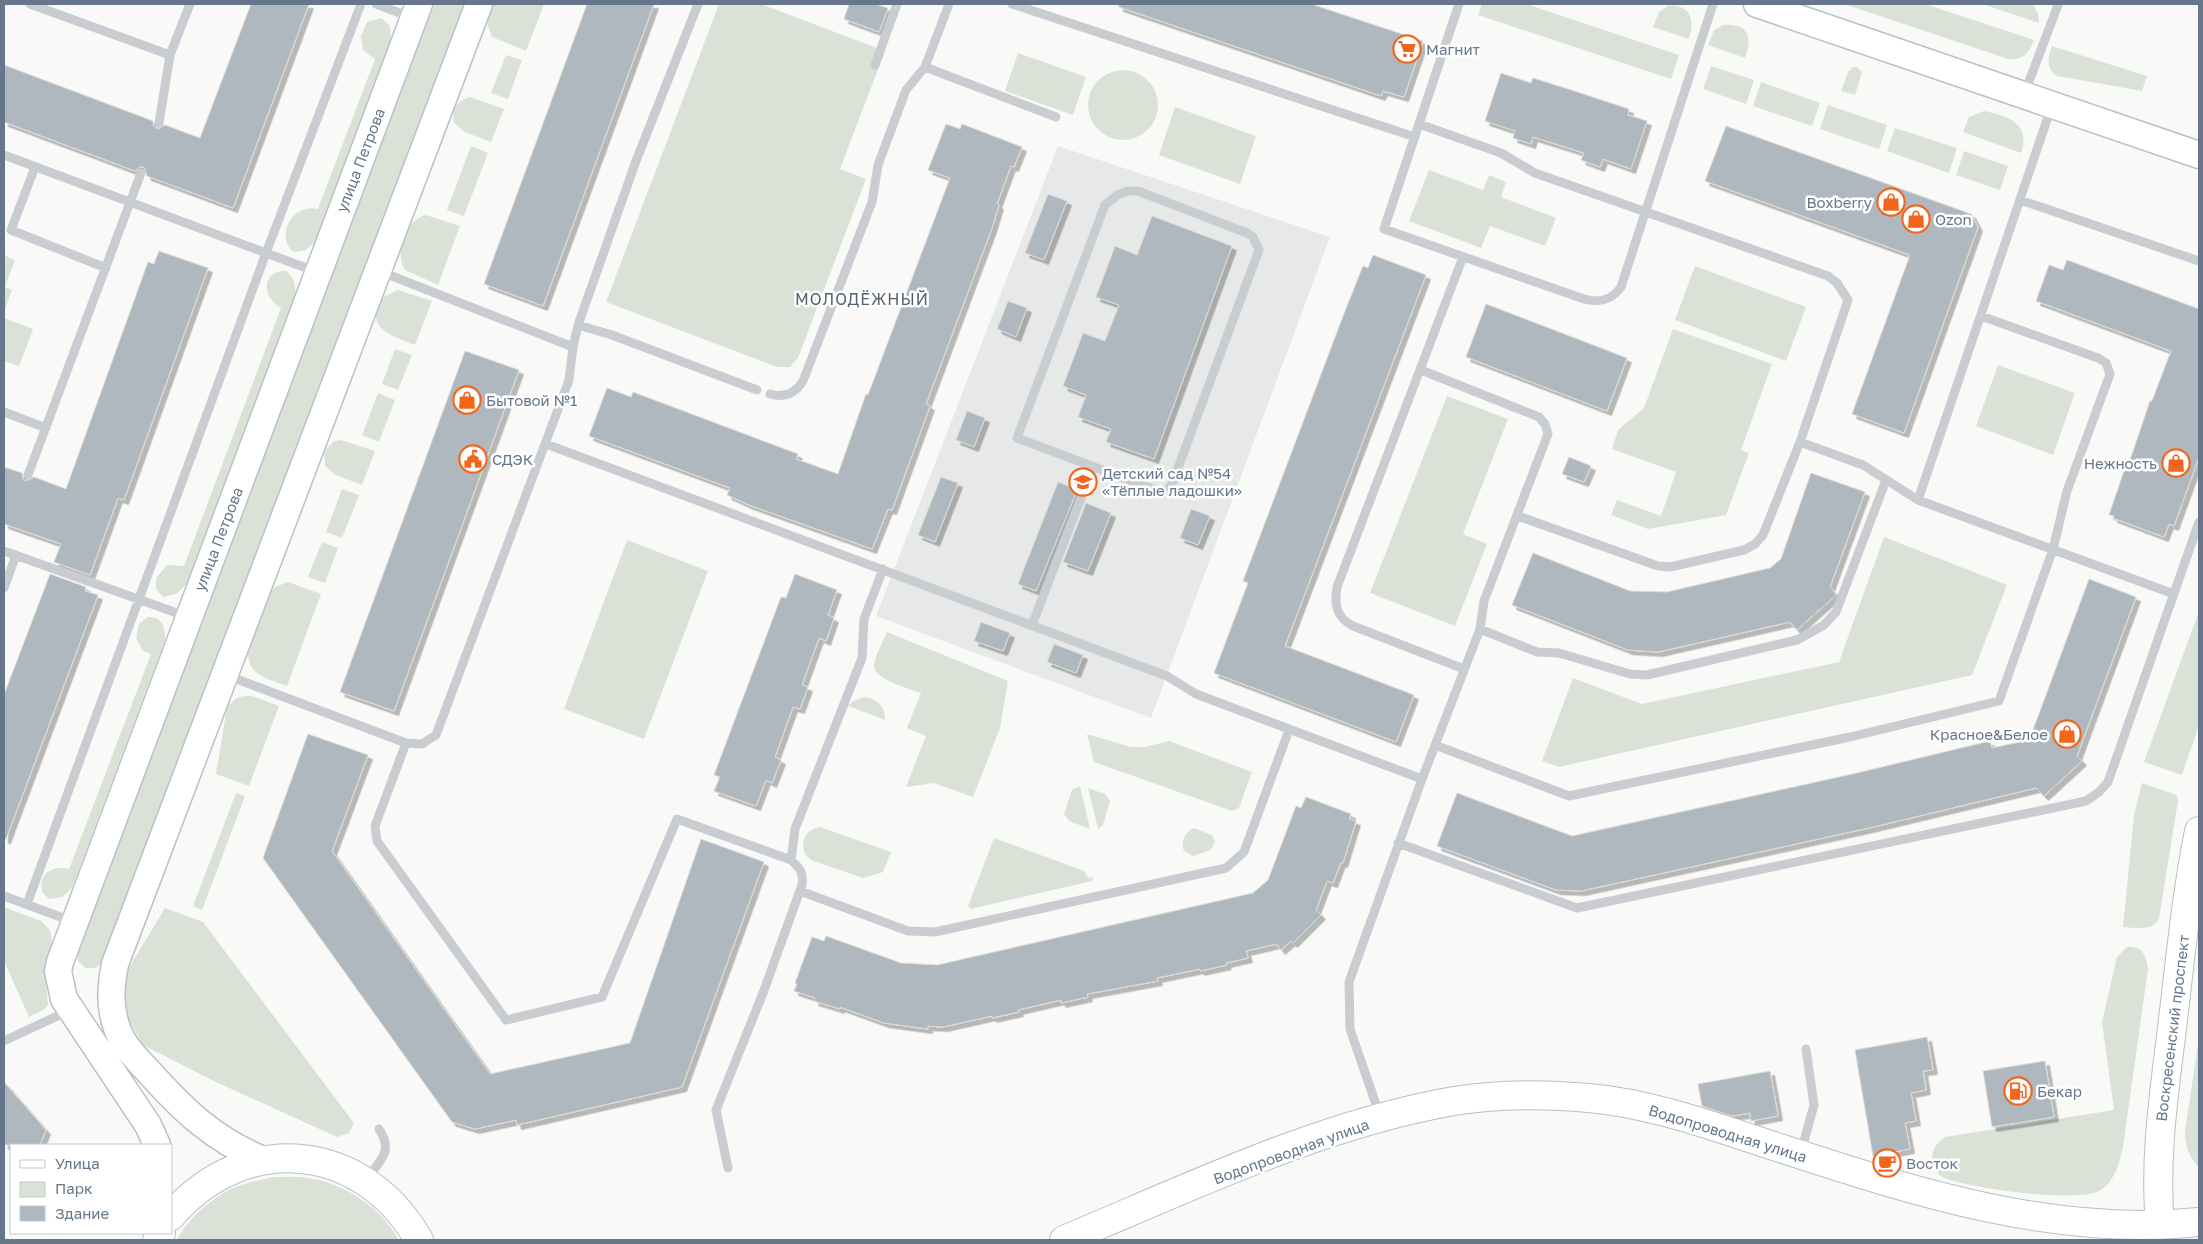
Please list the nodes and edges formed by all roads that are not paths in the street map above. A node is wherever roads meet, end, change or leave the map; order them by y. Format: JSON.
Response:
{"nodes":[{"id":1,"x":30,"y":4,"type":"edge"},
{"id":2,"x":190,"y":4,"type":"edge"},
{"id":3,"x":361,"y":4,"type":"edge"},
{"id":4,"x":376,"y":4,"type":"edge"},
{"id":5,"x":479,"y":4,"type":"edge"},
{"id":6,"x":698,"y":4,"type":"edge"},
{"id":7,"x":897,"y":4,"type":"edge"},
{"id":8,"x":949,"y":4,"type":"edge"},
{"id":9,"x":1012,"y":4,"type":"edge"},
{"id":10,"x":1459,"y":4,"type":"edge"},
{"id":11,"x":1713,"y":4,"type":"edge"},
{"id":12,"x":1757,"y":4,"type":"edge"},
{"id":13,"x":2058,"y":5,"type":"edge"},
{"id":14,"x":417,"y":11,"type":"edge"},
{"id":15,"x":170,"y":54,"type":"junction"},
{"id":16,"x":875,"y":65,"type":"dead end"},
{"id":17,"x":924,"y":67,"type":"junction"},
{"id":18,"x":2024,"y":95,"type":"junction"},
{"id":19,"x":2052,"y":105,"type":"junction"},
{"id":20,"x":1056,"y":116,"type":"dead end"},
{"id":21,"x":159,"y":123,"type":"dead end"},
{"id":22,"x":1419,"y":124,"type":"junction"},
{"id":23,"x":1415,"y":137,"type":"junction"},
{"id":24,"x":2199,"y":155,"type":"edge"},
{"id":25,"x":4,"y":156,"type":"edge"},
{"id":26,"x":36,"y":167,"type":"junction"},
{"id":27,"x":141,"y":173,"type":"dead end"},
{"id":28,"x":2020,"y":200,"type":"junction"},
{"id":29,"x":130,"y":203,"type":"junction"},
{"id":30,"x":1646,"y":210,"type":"junction"},
{"id":31,"x":7,"y":228,"type":"edge"},
{"id":32,"x":266,"y":253,"type":"junction"},
{"id":33,"x":1463,"y":257,"type":"junction"},
{"id":34,"x":2199,"y":261,"type":"edge"},
{"id":35,"x":106,"y":268,"type":"junction"},
{"id":36,"x":378,"y":271,"type":"junction"},
{"id":37,"x":318,"y":272,"type":"junction"},
{"id":38,"x":1981,"y":316,"type":"junction"},
{"id":39,"x":578,"y":325,"type":"junction"},
{"id":40,"x":572,"y":347,"type":"junction"},
{"id":41,"x":1421,"y":370,"type":"junction"},
{"id":42,"x":757,"y":390,"type":"dead end"},
{"id":43,"x":770,"y":394,"type":"dead end"},
{"id":44,"x":4,"y":412,"type":"edge"},
{"id":45,"x":46,"y":428,"type":"junction"},
{"id":46,"x":1800,"y":442,"type":"junction"},
{"id":47,"x":546,"y":444,"type":"junction"},
{"id":48,"x":1093,"y":467,"type":"junction"},
{"id":49,"x":28,"y":475,"type":"dead end"},
{"id":50,"x":1886,"y":480,"type":"junction"},
{"id":51,"x":1918,"y":500,"type":"junction"},
{"id":52,"x":1518,"y":516,"type":"junction"},
{"id":53,"x":2199,"y":522,"type":"edge"},
{"id":54,"x":2053,"y":549,"type":"junction"},
{"id":55,"x":4,"y":551,"type":"edge"},
{"id":56,"x":16,"y":555,"type":"junction"},
{"id":57,"x":883,"y":569,"type":"junction"},
{"id":58,"x":4,"y":588,"type":"edge"},
{"id":59,"x":2174,"y":594,"type":"junction"},
{"id":60,"x":140,"y":600,"type":"junction"},
{"id":61,"x":188,"y":618,"type":"junction"},
{"id":62,"x":1032,"y":625,"type":"junction"},
{"id":63,"x":1480,"y":630,"type":"junction"},
{"id":64,"x":1464,"y":669,"type":"junction"},
{"id":65,"x":226,"y":675,"type":"junction"},
{"id":66,"x":1289,"y":730,"type":"junction"},
{"id":67,"x":406,"y":743,"type":"junction"},
{"id":68,"x":1435,"y":745,"type":"junction"},
{"id":69,"x":1422,"y":779,"type":"junction"},
{"id":70,"x":2199,"y":831,"type":"edge"},
{"id":71,"x":1398,"y":843,"type":"junction"},
{"id":72,"x":791,"y":860,"type":"junction"},
{"id":73,"x":800,"y":890,"type":"junction"},
{"id":74,"x":4,"y":896,"type":"edge"},
{"id":75,"x":27,"y":904,"type":"junction"},
{"id":76,"x":74,"y":922,"type":"junction"},
{"id":77,"x":70,"y":1010,"type":"junction"},
{"id":78,"x":4,"y":1041,"type":"edge"},
{"id":79,"x":1806,"y":1050,"type":"dead end"},
{"id":80,"x":1381,"y":1119,"type":"junction"},
{"id":81,"x":379,"y":1129,"type":"dead end"},
{"id":82,"x":157,"y":1144,"type":"edge"},
{"id":83,"x":1800,"y":1155,"type":"junction"},
{"id":84,"x":263,"y":1160,"type":"junction"},
{"id":85,"x":728,"y":1168,"type":"dead end"},
{"id":86,"x":366,"y":1180,"type":"junction"},
{"id":87,"x":172,"y":1215,"type":"edge"},
{"id":88,"x":2199,"y":1222,"type":"edge"},
{"id":89,"x":2160,"y":1225,"type":"junction"},
{"id":90,"x":419,"y":1240,"type":"edge"},
{"id":91,"x":1064,"y":1240,"type":"edge"}],
"edges":[{"from":1,"to":15,"type":"lane"},
{"from":2,"to":15,"type":"lane"},
{"from":3,"to":32,"type":"lane"},
{"from":4,"to":14,"type":"lane"},
{"from":5,"to":36,"type":"main road"},
{"from":6,"to":39,"type":"lane"},
{"from":7,"to":16,"type":"lane"},
{"from":8,"to":17,"type":"lane"},
{"from":9,"to":23,"type":"lane"},
{"from":10,"to":22,"type":"lane"},
{"from":11,"to":30,"type":"lane"},
{"from":12,"to":18,"type":"main road"},
{"from":13,"to":18,"type":"lane"},
{"from":14,"to":37,"type":"main road","name":"улица Петрова"},
{"from":15,"to":21,"type":"lane"},
{"from":17,"to":20,"type":"lane"},
{"from":17,"to":43,"type":"lane"},
{"from":18,"to":19,"type":"main road"},
{"from":19,"to":24,"type":"main road"},
{"from":19,"to":28,"type":"lane"},
{"from":22,"to":23,"type":"lane"},
{"from":22,"to":30,"type":"lane"},
{"from":23,"to":33,"type":"lane"},
{"from":25,"to":26,"type":"lane"},
{"from":26,"to":29,"type":"lane"},
{"from":26,"to":31,"type":"lane"},
{"from":27,"to":29,"type":"lane"},
{"from":28,"to":34,"type":"lane"},
{"from":28,"to":38,"type":"lane"},
{"from":29,"to":32,"type":"lane"},
{"from":29,"to":35,"type":"lane"},
{"from":30,"to":33,"type":"lane"},
{"from":30,"to":46,"type":"lane"},
{"from":31,"to":35,"type":"lane"},
{"from":32,"to":37,"type":"lane"},
{"from":32,"to":60,"type":"lane"},
{"from":33,"to":41,"type":"lane"},
{"from":35,"to":45,"type":"lane"},
{"from":36,"to":40,"type":"lane"},
{"from":36,"to":65,"type":"main road"},
{"from":37,"to":61,"type":"main road","name":"улица Петрова"},
{"from":38,"to":51,"type":"lane"},
{"from":38,"to":54,"type":"lane"},
{"from":39,"to":40,"type":"lane"},
{"from":39,"to":42,"type":"lane"},
{"from":40,"to":47,"type":"lane"},
{"from":41,"to":52,"type":"lane"},
{"from":41,"to":64,"type":"lane"},
{"from":44,"to":45,"type":"lane"},
{"from":45,"to":49,"type":"lane"},
{"from":46,"to":50,"type":"lane"},
{"from":46,"to":52,"type":"lane"},
{"from":47,"to":57,"type":"lane"},
{"from":47,"to":67,"type":"lane"},
{"from":48,"to":48,"type":"lane"},
{"from":48,"to":62,"type":"lane"},
{"from":50,"to":51,"type":"lane"},
{"from":50,"to":63,"type":"lane"},
{"from":51,"to":54,"type":"lane"},
{"from":52,"to":63,"type":"lane"},
{"from":53,"to":59,"type":"lane"},
{"from":54,"to":59,"type":"lane"},
{"from":54,"to":68,"type":"lane"},
{"from":55,"to":56,"type":"lane"},
{"from":56,"to":58,"type":"lane"},
{"from":56,"to":60,"type":"lane"},
{"from":57,"to":62,"type":"lane"},
{"from":57,"to":72,"type":"lane"},
{"from":59,"to":71,"type":"lane"},
{"from":60,"to":61,"type":"lane"},
{"from":60,"to":75,"type":"lane"},
{"from":61,"to":76,"type":"main road","name":"улица Петрова"},
{"from":62,"to":66,"type":"lane"},
{"from":63,"to":64,"type":"lane"},
{"from":64,"to":68,"type":"lane"},
{"from":65,"to":67,"type":"lane"},
{"from":65,"to":84,"type":"main road"},
{"from":66,"to":69,"type":"lane"},
{"from":66,"to":73,"type":"lane"},
{"from":67,"to":72,"type":"lane"},
{"from":68,"to":69,"type":"lane"},
{"from":69,"to":71,"type":"lane"},
{"from":70,"to":89,"type":"main road","name":"Воскресенский проспект"},
{"from":71,"to":80,"type":"lane"},
{"from":72,"to":73,"type":"lane"},
{"from":73,"to":85,"type":"lane"},
{"from":74,"to":75,"type":"lane"},
{"from":75,"to":76,"type":"lane"},
{"from":76,"to":77,"type":"main road","name":"улица Петрова"},
{"from":77,"to":78,"type":"lane"},
{"from":77,"to":82,"type":"main road","name":"улица Петрова"},
{"from":79,"to":83,"type":"lane"},
{"from":80,"to":83,"type":"main road","name":"Водопроводная улица"},
{"from":80,"to":91,"type":"main road","name":"Водопроводная улица"},
{"from":81,"to":86,"type":"lane"},
{"from":83,"to":89,"type":"main road","name":"Водопроводная улица"},
{"from":84,"to":86,"type":"main road"},
{"from":84,"to":87,"type":"main road"},
{"from":86,"to":90,"type":"main road"},
{"from":88,"to":89,"type":"main road","name":"Водопроводная улица"}]}
